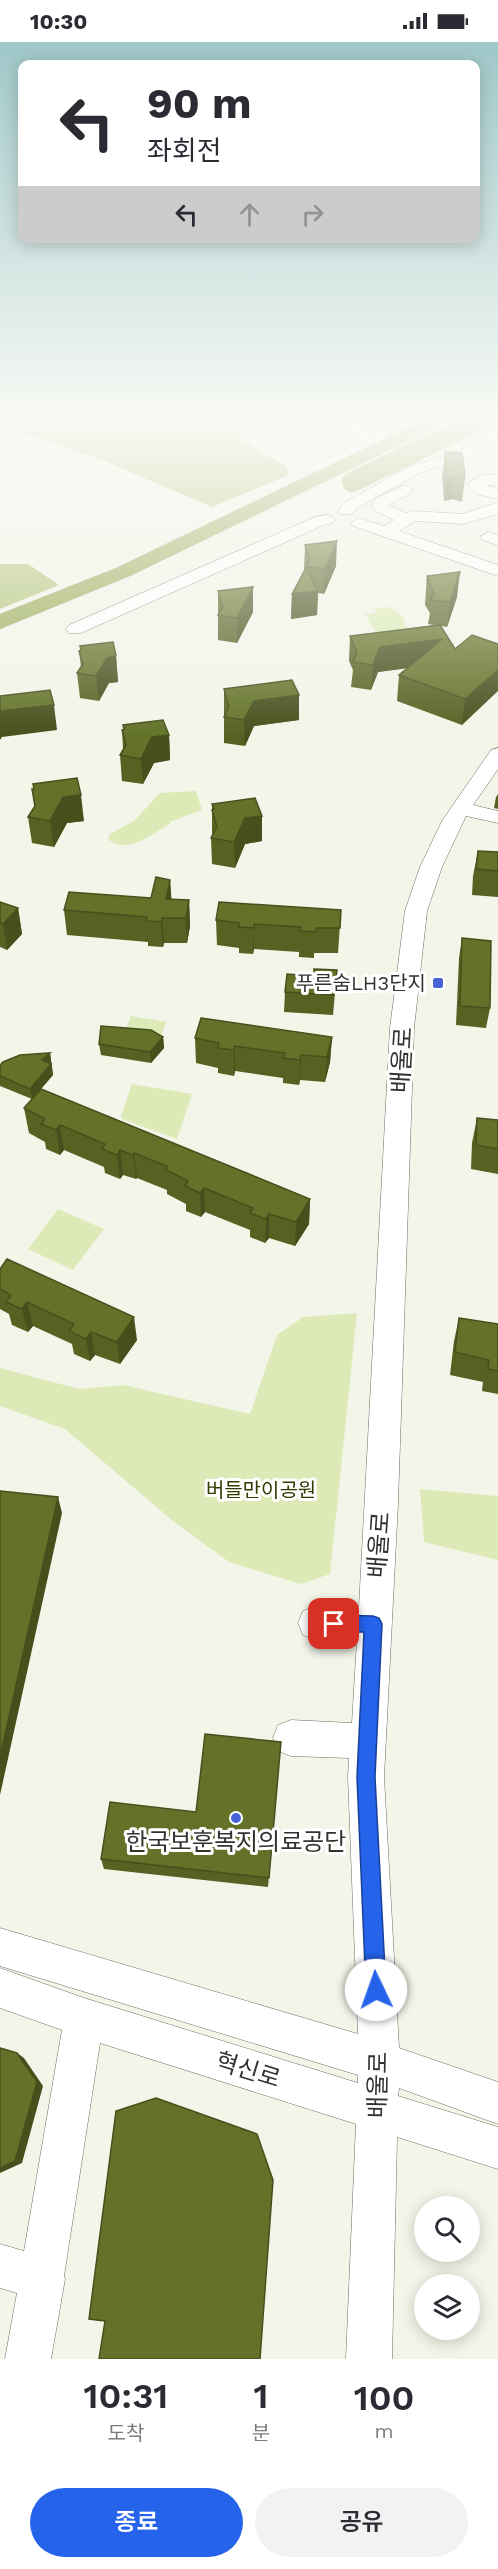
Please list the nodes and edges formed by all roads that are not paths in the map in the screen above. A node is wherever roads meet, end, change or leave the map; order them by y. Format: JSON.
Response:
{"nodes":[{"id":1,"x":220,"y":523,"type":"edge"},
{"id":2,"x":264,"y":523,"type":"edge"},
{"id":3,"x":314,"y":523,"type":"edge"},
{"id":4,"x":366,"y":523,"type":"edge"},
{"id":5,"x":399,"y":523,"type":"edge"},
{"id":6,"x":387,"y":532,"type":"junction"},
{"id":7,"x":494,"y":565,"type":"edge"},
{"id":8,"x":0,"y":622,"type":"edge"},
{"id":9,"x":75,"y":629,"type":"dead end"},
{"id":10,"x":0,"y":633,"type":"edge"},
{"id":11,"x":498,"y":754,"type":"edge"},
{"id":12,"x":460,"y":809,"type":"junction"},
{"id":13,"x":498,"y":817,"type":"edge"},
{"id":14,"x":315,"y":1623,"type":"dead end"},
{"id":15,"x":373,"y":1624,"type":"junction"},
{"id":16,"x":291,"y":1738,"type":"dead end"},
{"id":17,"x":368,"y":1741,"type":"junction"},
{"id":18,"x":0,"y":1947,"type":"edge"},
{"id":19,"x":0,"y":1988,"type":"edge"},
{"id":20,"x":84,"y":2018,"type":"junction"},
{"id":21,"x":380,"y":2061,"type":"junction"},
{"id":22,"x":498,"y":2103,"type":"edge"},
{"id":23,"x":378,"y":2110,"type":"junction"},
{"id":24,"x":498,"y":2148,"type":"edge"},
{"id":25,"x":0,"y":2266,"type":"edge"},
{"id":26,"x":43,"y":2279,"type":"junction"},
{"id":27,"x":28,"y":2359,"type":"edge"},
{"id":28,"x":369,"y":2359,"type":"edge"}],
"edges":[{"from":1,"to":8,"type":"highway"},
{"from":2,"to":10,"type":"highway","bridge":true},
{"from":3,"to":9,"type":"street"},
{"from":4,"to":6,"type":"street"},
{"from":5,"to":6,"type":"street"},
{"from":6,"to":7,"type":"street"},
{"from":11,"to":12,"type":"street","name":"배울로"},
{"from":12,"to":13,"type":"street"},
{"from":12,"to":15,"type":"street","name":"배울로"},
{"from":14,"to":15,"type":"street"},
{"from":15,"to":17,"type":"street","name":"배울로"},
{"from":16,"to":17,"type":"street"},
{"from":17,"to":21,"type":"street","name":"배울로"},
{"from":18,"to":21,"type":"street"},
{"from":19,"to":20,"type":"street","name":"혁신로"},
{"from":20,"to":23,"type":"street","name":"혁신로"},
{"from":20,"to":26,"type":"street"},
{"from":21,"to":22,"type":"street"},
{"from":21,"to":23,"type":"street","name":"배울로"},
{"from":23,"to":24,"type":"street","name":"혁신로"},
{"from":23,"to":28,"type":"street","name":"배울로"},
{"from":25,"to":26,"type":"street"},
{"from":26,"to":27,"type":"street"}]}
